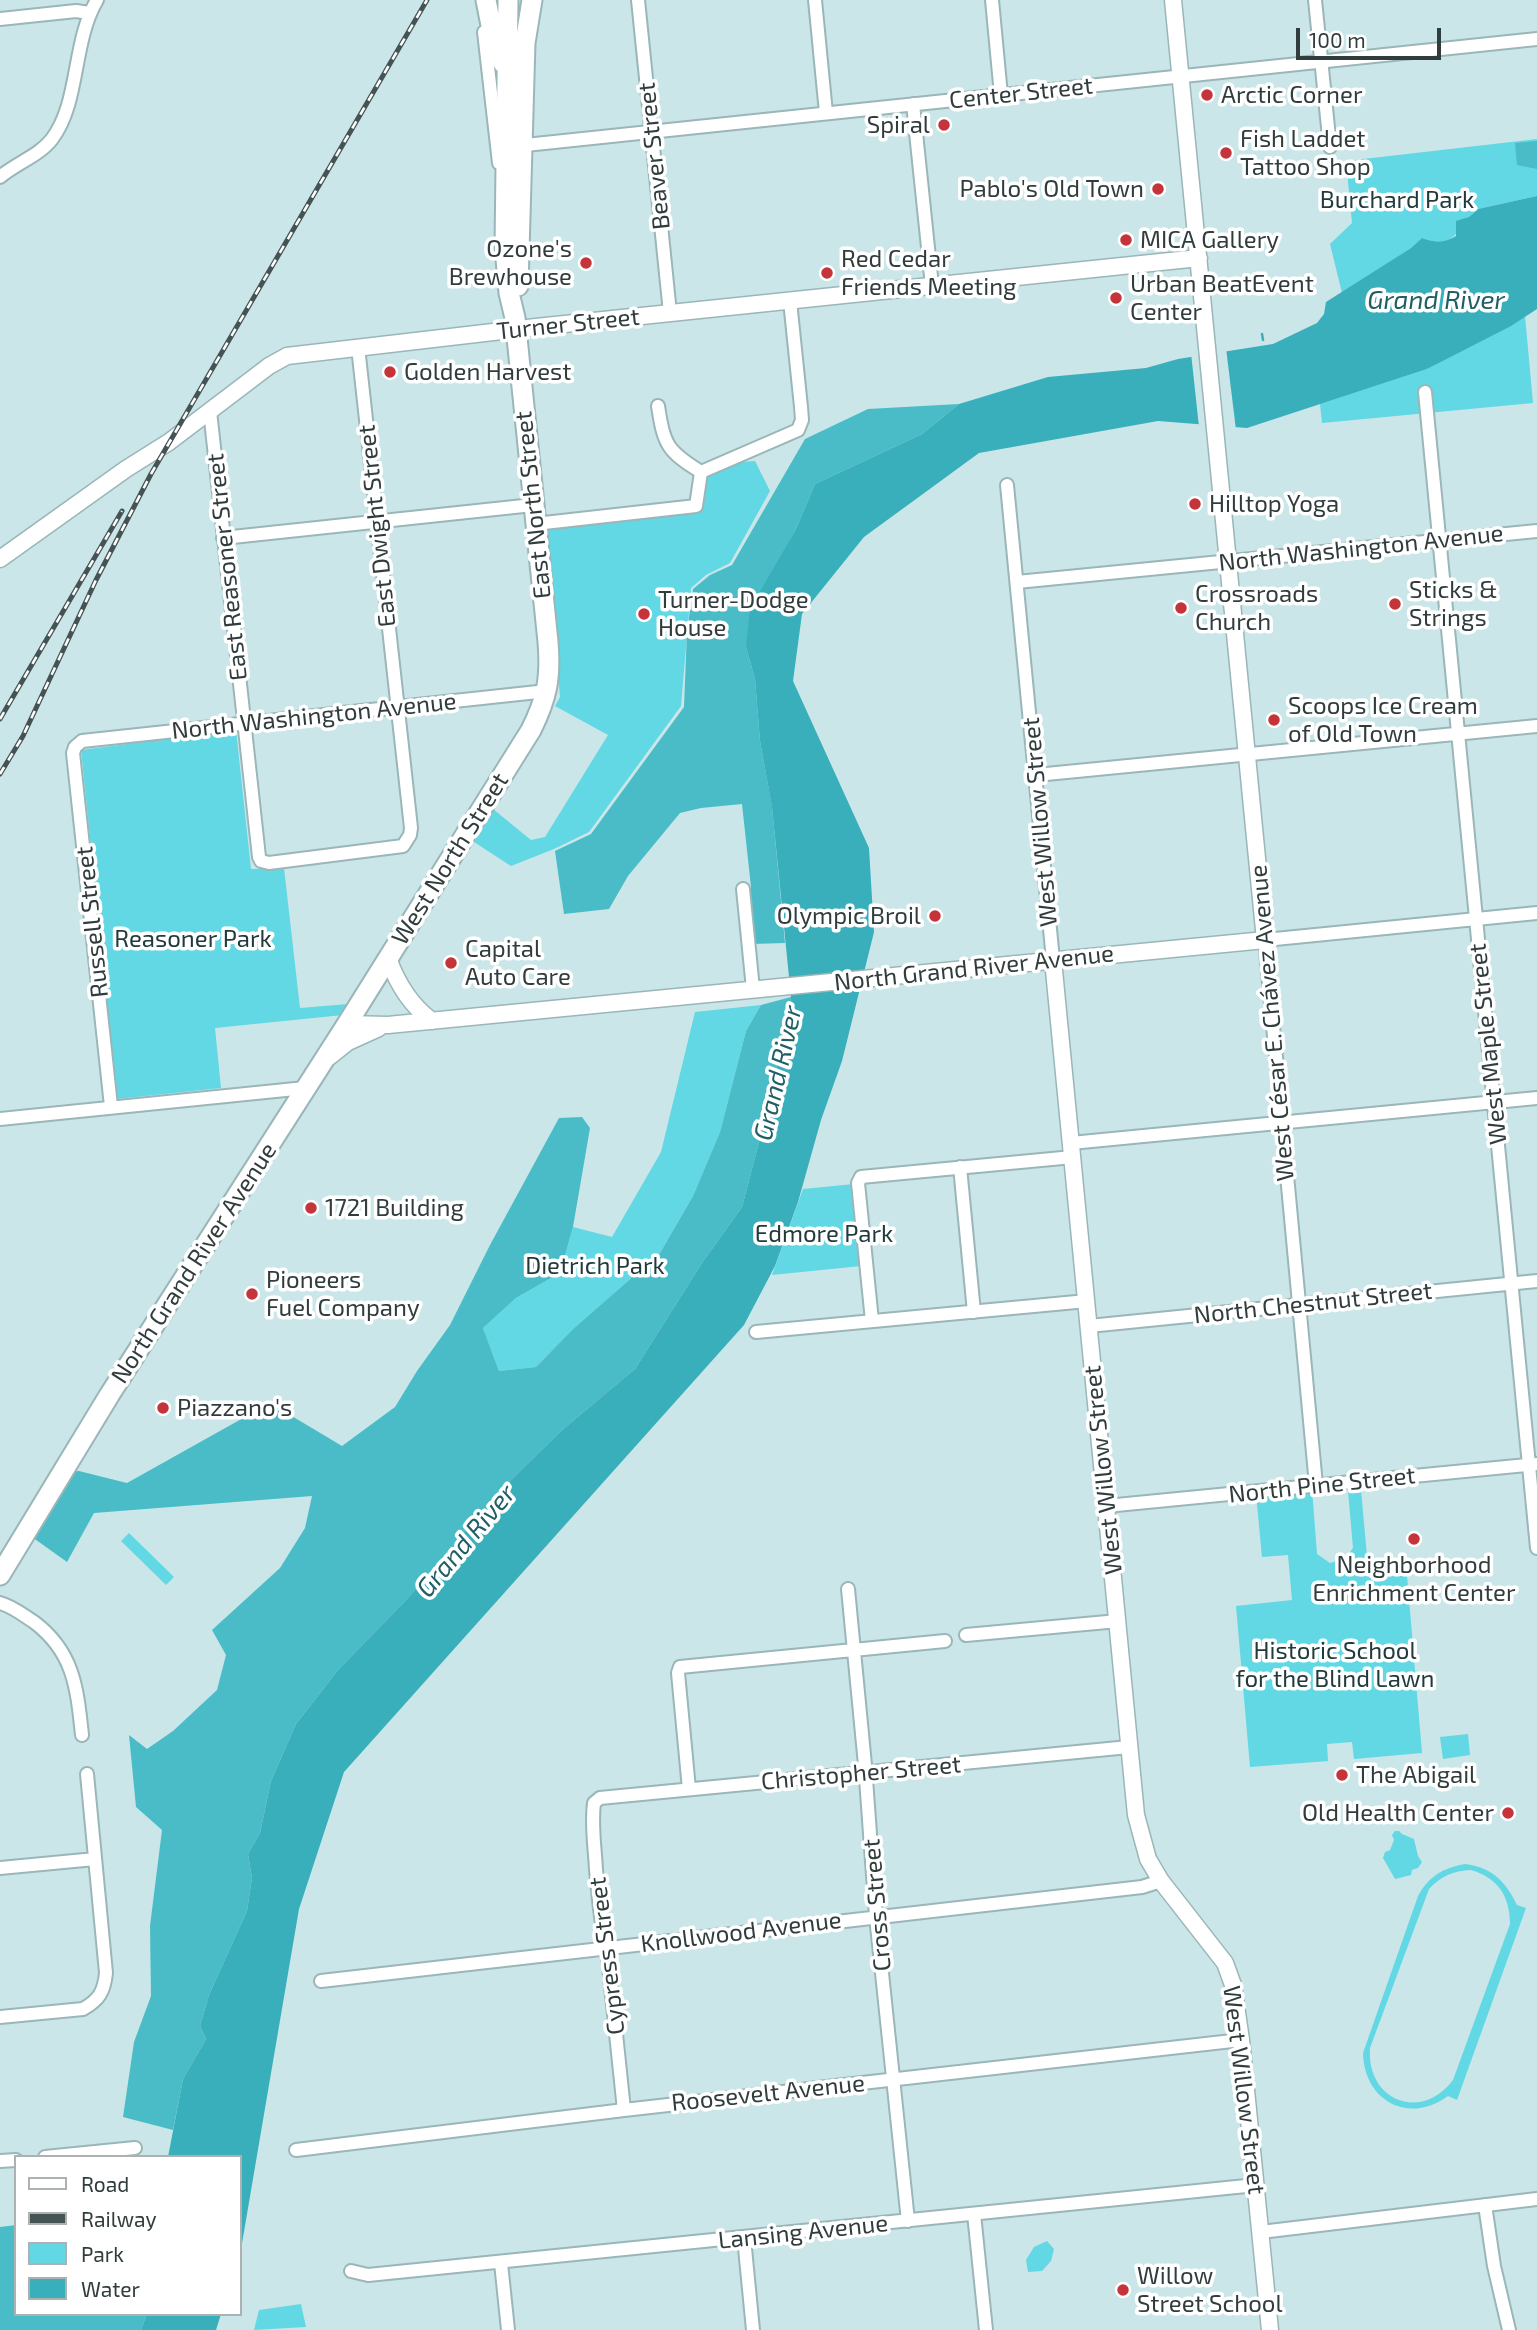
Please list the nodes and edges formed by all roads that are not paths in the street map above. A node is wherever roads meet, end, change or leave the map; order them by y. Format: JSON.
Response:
{"nodes":[{"id":1,"x":97,"y":0,"type":"edge"},
{"id":2,"x":481,"y":0,"type":"edge"},
{"id":3,"x":486,"y":0,"type":"edge"},
{"id":4,"x":508,"y":0,"type":"edge"},
{"id":5,"x":532,"y":0,"type":"edge"},
{"id":6,"x":638,"y":0,"type":"edge"},
{"id":7,"x":815,"y":0,"type":"edge"},
{"id":8,"x":992,"y":0,"type":"edge"},
{"id":9,"x":1173,"y":0,"type":"edge"},
{"id":10,"x":1315,"y":0,"type":"edge"},
{"id":11,"x":89,"y":13,"type":"junction"},
{"id":12,"x":0,"y":19,"type":"edge"},
{"id":13,"x":1537,"y":39,"type":"edge"},
{"id":14,"x":1322,"y":62,"type":"junction"},
{"id":15,"x":506,"y":69,"type":"junction"},
{"id":16,"x":1181,"y":76,"type":"junction"},
{"id":17,"x":1001,"y":95,"type":"junction"},
{"id":18,"x":913,"y":104,"type":"junction"},
{"id":19,"x":826,"y":113,"type":"junction"},
{"id":20,"x":652,"y":132,"type":"junction"},
{"id":21,"x":517,"y":143,"type":"junction"},
{"id":22,"x":1330,"y":147,"type":"dead end"},
{"id":23,"x":0,"y":177,"type":"edge"},
{"id":24,"x":504,"y":205,"type":"junction"},
{"id":25,"x":1199,"y":258,"type":"junction"},
{"id":26,"x":932,"y":286,"type":"junction"},
{"id":27,"x":790,"y":300,"type":"junction"},
{"id":28,"x":670,"y":313,"type":"junction"},
{"id":29,"x":515,"y":324,"type":"junction"},
{"id":30,"x":358,"y":347,"type":"junction"},
{"id":31,"x":1425,"y":392,"type":"dead end"},
{"id":32,"x":658,"y":406,"type":"dead end"},
{"id":33,"x":210,"y":411,"type":"junction"},
{"id":34,"x":701,"y":472,"type":"junction"},
{"id":35,"x":1007,"y":485,"type":"dead end"},
{"id":36,"x":534,"y":514,"type":"junction"},
{"id":37,"x":377,"y":521,"type":"junction"},
{"id":38,"x":1537,"y":531,"type":"edge"},
{"id":39,"x":223,"y":538,"type":"junction"},
{"id":40,"x":1440,"y":541,"type":"junction"},
{"id":41,"x":0,"y":559,"type":"edge"},
{"id":42,"x":1228,"y":561,"type":"junction"},
{"id":43,"x":1017,"y":582,"type":"junction"},
{"id":44,"x":547,"y":691,"type":"junction"},
{"id":45,"x":397,"y":706,"type":"junction"},
{"id":46,"x":243,"y":723,"type":"junction"},
{"id":47,"x":1537,"y":726,"type":"edge"},
{"id":48,"x":1459,"y":734,"type":"junction"},
{"id":49,"x":82,"y":740,"type":"joint"},
{"id":50,"x":1247,"y":754,"type":"junction"},
{"id":51,"x":1036,"y":775,"type":"junction"},
{"id":52,"x":261,"y":861,"type":"joint"},
{"id":53,"x":743,"y":889,"type":"dead end"},
{"id":54,"x":1537,"y":913,"type":"edge"},
{"id":55,"x":1476,"y":919,"type":"junction"},
{"id":56,"x":1265,"y":940,"type":"junction"},
{"id":57,"x":388,"y":958,"type":"junction"},
{"id":58,"x":1053,"y":960,"type":"junction"},
{"id":59,"x":759,"y":989,"type":"junction"},
{"id":60,"x":432,"y":1021,"type":"junction"},
{"id":61,"x":347,"y":1024,"type":"junction"},
{"id":62,"x":388,"y":1025,"type":"junction"},
{"id":63,"x":323,"y":1062,"type":"junction"},
{"id":64,"x":305,"y":1088,"type":"junction"},
{"id":65,"x":1537,"y":1098,"type":"edge"},
{"id":66,"x":1494,"y":1102,"type":"junction"},
{"id":67,"x":111,"y":1107,"type":"junction"},
{"id":68,"x":0,"y":1119,"type":"edge"},
{"id":69,"x":1281,"y":1122,"type":"junction"},
{"id":70,"x":1072,"y":1150,"type":"junction"},
{"id":71,"x":960,"y":1167,"type":"junction"},
{"id":72,"x":1537,"y":1281,"type":"edge"},
{"id":73,"x":1512,"y":1284,"type":"junction"},
{"id":74,"x":1087,"y":1301,"type":"junction"},
{"id":75,"x":1298,"y":1304,"type":"junction"},
{"id":76,"x":974,"y":1312,"type":"junction"},
{"id":77,"x":872,"y":1321,"type":"junction"},
{"id":78,"x":1089,"y":1326,"type":"junction"},
{"id":79,"x":756,"y":1332,"type":"dead end"},
{"id":80,"x":1533,"y":1465,"type":"edge"},
{"id":81,"x":1316,"y":1485,"type":"junction"},
{"id":82,"x":1106,"y":1506,"type":"junction"},
{"id":83,"x":1537,"y":1548,"type":"edge"},
{"id":84,"x":0,"y":1575,"type":"edge"},
{"id":85,"x":848,"y":1590,"type":"dead end"},
{"id":86,"x":0,"y":1603,"type":"edge"},
{"id":87,"x":1118,"y":1621,"type":"junction"},
{"id":88,"x":966,"y":1635,"type":"dead end"},
{"id":89,"x":945,"y":1640,"type":"dead end"},
{"id":90,"x":854,"y":1649,"type":"junction"},
{"id":91,"x":82,"y":1735,"type":"dead end"},
{"id":92,"x":1129,"y":1748,"type":"junction"},
{"id":93,"x":866,"y":1773,"type":"junction"},
{"id":94,"x":87,"y":1774,"type":"dead end"},
{"id":95,"x":689,"y":1790,"type":"junction"},
{"id":96,"x":594,"y":1803,"type":"joint"},
{"id":97,"x":95,"y":1859,"type":"junction"},
{"id":98,"x":0,"y":1868,"type":"edge"},
{"id":99,"x":1161,"y":1881,"type":"junction"},
{"id":100,"x":876,"y":1916,"type":"junction"},
{"id":101,"x":607,"y":1948,"type":"junction"},
{"id":102,"x":321,"y":1981,"type":"dead end"},
{"id":103,"x":0,"y":2017,"type":"edge"},
{"id":104,"x":1241,"y":2040,"type":"junction"},
{"id":105,"x":894,"y":2079,"type":"junction"},
{"id":106,"x":624,"y":2110,"type":"junction"},
{"id":107,"x":135,"y":2148,"type":"dead end"},
{"id":108,"x":296,"y":2150,"type":"dead end"},
{"id":109,"x":65,"y":2155,"type":"edge"},
{"id":110,"x":1256,"y":2185,"type":"junction"},
{"id":111,"x":1537,"y":2199,"type":"edge"},
{"id":112,"x":1485,"y":2205,"type":"junction"},
{"id":113,"x":974,"y":2214,"type":"junction"},
{"id":114,"x":908,"y":2221,"type":"junction"},
{"id":115,"x":1261,"y":2232,"type":"junction"},
{"id":116,"x":744,"y":2238,"type":"junction"},
{"id":117,"x":501,"y":2263,"type":"junction"},
{"id":118,"x":351,"y":2271,"type":"dead end"},
{"id":119,"x":508,"y":2330,"type":"edge"},
{"id":120,"x":754,"y":2330,"type":"edge"},
{"id":121,"x":986,"y":2330,"type":"edge"},
{"id":122,"x":1270,"y":2330,"type":"edge"},
{"id":123,"x":1509,"y":2330,"type":"edge"}],
"edges":[{"from":1,"to":11,"type":"street"},
{"from":2,"to":24,"type":"street","name":"East North Street"},
{"from":3,"to":15,"type":"main road"},
{"from":4,"to":15,"type":"main road"},
{"from":5,"to":21,"type":"main road"},
{"from":6,"to":20,"type":"street","name":"Beaver Street"},
{"from":7,"to":19,"type":"street"},
{"from":8,"to":17,"type":"street"},
{"from":9,"to":16,"type":"street","name":"West César E. Chávez Avenue"},
{"from":10,"to":14,"type":"street"},
{"from":11,"to":12,"type":"street"},
{"from":11,"to":23,"type":"street"},
{"from":13,"to":14,"type":"street","name":"Center Street"},
{"from":14,"to":16,"type":"street","name":"Center Street"},
{"from":14,"to":22,"type":"street"},
{"from":15,"to":21,"type":"main road"},
{"from":16,"to":17,"type":"street","name":"Center Street"},
{"from":16,"to":25,"type":"street","name":"West César E. Chávez Avenue"},
{"from":17,"to":18,"type":"street","name":"Center Street"},
{"from":18,"to":19,"type":"street","name":"Center Street"},
{"from":18,"to":26,"type":"street"},
{"from":19,"to":20,"type":"street","name":"Center Street"},
{"from":20,"to":21,"type":"street","name":"Center Street"},
{"from":20,"to":28,"type":"street","name":"Beaver Street"},
{"from":21,"to":24,"type":"main road"},
{"from":21,"to":29,"type":"main road","name":"East North Street"},
{"from":24,"to":29,"type":"main road","name":"East North Street"},
{"from":25,"to":26,"type":"street","name":"Turner Street"},
{"from":25,"to":42,"type":"street","name":"West César E. Chávez Avenue"},
{"from":26,"to":27,"type":"street","name":"Turner Street"},
{"from":27,"to":28,"type":"street","name":"Turner Street"},
{"from":27,"to":34,"type":"street"},
{"from":28,"to":29,"type":"street","name":"Turner Street"},
{"from":29,"to":30,"type":"street","name":"Turner Street"},
{"from":29,"to":36,"type":"main road","name":"East North Street"},
{"from":30,"to":33,"type":"street","name":"Turner Street"},
{"from":30,"to":37,"type":"street","name":"East Dwight Street"},
{"from":31,"to":40,"type":"street","name":"West Maple Street"},
{"from":32,"to":34,"type":"street"},
{"from":33,"to":39,"type":"street","name":"East Reasoner Street"},
{"from":33,"to":41,"type":"street","name":"Turner Street"},
{"from":34,"to":36,"type":"street"},
{"from":35,"to":43,"type":"street","name":"West Willow Street"},
{"from":36,"to":37,"type":"street"},
{"from":36,"to":44,"type":"main road","name":"East North Street"},
{"from":37,"to":39,"type":"street"},
{"from":37,"to":45,"type":"street","name":"East Dwight Street"},
{"from":38,"to":40,"type":"street","name":"North Washington Avenue"},
{"from":39,"to":46,"type":"street","name":"East Reasoner Street"},
{"from":40,"to":42,"type":"street","name":"North Washington Avenue"},
{"from":40,"to":48,"type":"street","name":"West Maple Street"},
{"from":42,"to":43,"type":"street","name":"North Washington Avenue"},
{"from":42,"to":50,"type":"street","name":"West César E. Chávez Avenue"},
{"from":43,"to":51,"type":"street","name":"West Willow Street"},
{"from":44,"to":45,"type":"street","name":"North Washington Avenue"},
{"from":44,"to":57,"type":"main road","name":"West North Street"},
{"from":45,"to":46,"type":"street","name":"North Washington Avenue"},
{"from":45,"to":52,"type":"street","name":"East Dwight Street"},
{"from":46,"to":49,"type":"street","name":"North Washington Avenue"},
{"from":46,"to":52,"type":"street","name":"East Reasoner Street"},
{"from":47,"to":48,"type":"street"},
{"from":48,"to":50,"type":"street"},
{"from":48,"to":55,"type":"street","name":"West Maple Street"},
{"from":49,"to":67,"type":"street","name":"Russell Street"},
{"from":50,"to":51,"type":"street"},
{"from":50,"to":56,"type":"street","name":"West César E. Chávez Avenue"},
{"from":51,"to":58,"type":"street","name":"West Willow Street"},
{"from":53,"to":59,"type":"street"},
{"from":54,"to":55,"type":"street"},
{"from":55,"to":56,"type":"street"},
{"from":55,"to":66,"type":"street","name":"West Maple Street"},
{"from":56,"to":58,"type":"street","name":"North Grand River Avenue"},
{"from":56,"to":69,"type":"street","name":"West César E. Chávez Avenue"},
{"from":57,"to":60,"type":"street"},
{"from":57,"to":61,"type":"main road","name":"West North Street"},
{"from":58,"to":59,"type":"street","name":"North Grand River Avenue"},
{"from":58,"to":70,"type":"street","name":"West Willow Street"},
{"from":59,"to":60,"type":"street","name":"North Grand River Avenue"},
{"from":60,"to":62,"type":"street","name":"North Grand River Avenue"},
{"from":61,"to":62,"type":"street","name":"North Grand River Avenue"},
{"from":61,"to":63,"type":"main road","name":"North Grand River Avenue"},
{"from":62,"to":63,"type":"street"},
{"from":63,"to":64,"type":"main road","name":"North Grand River Avenue"},
{"from":64,"to":67,"type":"street"},
{"from":64,"to":84,"type":"main road","name":"North Grand River Avenue"},
{"from":65,"to":66,"type":"street"},
{"from":66,"to":69,"type":"street"},
{"from":66,"to":73,"type":"street","name":"West Maple Street"},
{"from":67,"to":68,"type":"street"},
{"from":69,"to":70,"type":"street"},
{"from":69,"to":75,"type":"street","name":"West César E. Chávez Avenue"},
{"from":70,"to":71,"type":"street"},
{"from":70,"to":74,"type":"street","name":"West Willow Street"},
{"from":71,"to":76,"type":"street"},
{"from":71,"to":77,"type":"street"},
{"from":72,"to":73,"type":"street","name":"North Chestnut Street"},
{"from":73,"to":75,"type":"street","name":"North Chestnut Street"},
{"from":73,"to":80,"type":"street","name":"West Maple Street"},
{"from":74,"to":76,"type":"street"},
{"from":74,"to":78,"type":"street","name":"West Willow Street"},
{"from":75,"to":78,"type":"street","name":"North Chestnut Street"},
{"from":75,"to":81,"type":"street","name":"West César E. Chávez Avenue"},
{"from":76,"to":77,"type":"street"},
{"from":77,"to":79,"type":"street"},
{"from":78,"to":82,"type":"street","name":"West Willow Street"},
{"from":80,"to":81,"type":"street","name":"North Pine Street"},
{"from":80,"to":83,"type":"street","name":"West Maple Street"},
{"from":81,"to":82,"type":"street","name":"North Pine Street"},
{"from":82,"to":87,"type":"street","name":"West Willow Street"},
{"from":85,"to":90,"type":"street","name":"Cross Street"},
{"from":86,"to":91,"type":"street"},
{"from":87,"to":88,"type":"street"},
{"from":87,"to":92,"type":"street","name":"West Willow Street"},
{"from":89,"to":90,"type":"street"},
{"from":90,"to":93,"type":"street","name":"Cross Street"},
{"from":90,"to":95,"type":"street"},
{"from":92,"to":93,"type":"street","name":"Christopher Street"},
{"from":92,"to":99,"type":"street","name":"West Willow Street"},
{"from":93,"to":95,"type":"street","name":"Christopher Street"},
{"from":93,"to":100,"type":"street","name":"Cross Street"},
{"from":94,"to":97,"type":"street"},
{"from":95,"to":96,"type":"street","name":"Christopher Street"},
{"from":96,"to":101,"type":"street","name":"Cypress Street"},
{"from":97,"to":98,"type":"street"},
{"from":97,"to":103,"type":"street"},
{"from":99,"to":100,"type":"street","name":"Knollwood Avenue"},
{"from":99,"to":104,"type":"street","name":"West Willow Street"},
{"from":100,"to":101,"type":"street","name":"Knollwood Avenue"},
{"from":100,"to":105,"type":"street","name":"Cross Street"},
{"from":101,"to":102,"type":"street","name":"Knollwood Avenue"},
{"from":101,"to":106,"type":"street","name":"Cypress Street"},
{"from":104,"to":105,"type":"street","name":"Roosevelt Avenue"},
{"from":104,"to":110,"type":"street","name":"West Willow Street"},
{"from":105,"to":106,"type":"street","name":"Roosevelt Avenue"},
{"from":105,"to":114,"type":"street","name":"Cross Street"},
{"from":106,"to":108,"type":"street","name":"Roosevelt Avenue"},
{"from":107,"to":109,"type":"street"},
{"from":110,"to":113,"type":"street","name":"Lansing Avenue"},
{"from":110,"to":115,"type":"street","name":"West Willow Street"},
{"from":111,"to":112,"type":"street"},
{"from":112,"to":115,"type":"street"},
{"from":112,"to":123,"type":"street"},
{"from":113,"to":114,"type":"street","name":"Lansing Avenue"},
{"from":113,"to":121,"type":"street"},
{"from":114,"to":116,"type":"street","name":"Lansing Avenue"},
{"from":115,"to":122,"type":"street","name":"West Willow Street"},
{"from":116,"to":117,"type":"street","name":"Lansing Avenue"},
{"from":116,"to":120,"type":"street"},
{"from":117,"to":118,"type":"street","name":"Lansing Avenue"},
{"from":117,"to":119,"type":"street"}]}
